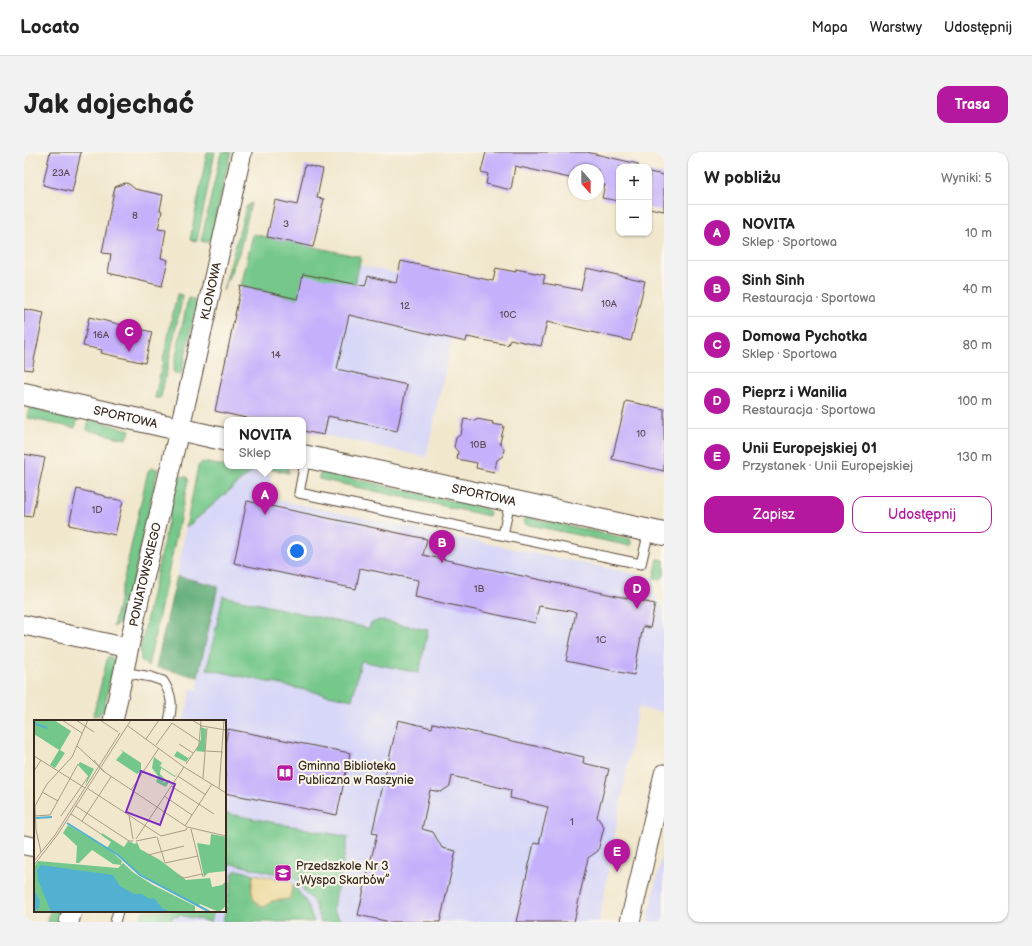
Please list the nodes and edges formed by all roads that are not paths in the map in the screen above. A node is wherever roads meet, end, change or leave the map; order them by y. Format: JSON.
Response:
{"nodes":[{"id":1,"x":242,"y":152,"type":"edge"},
{"id":2,"x":24,"y":394,"type":"edge"},
{"id":3,"x":180,"y":429,"type":"junction"},
{"id":4,"x":224,"y":439,"type":"edge"},
{"id":5,"x":306,"y":457,"type":"edge"},
{"id":6,"x":303,"y":469,"type":"edge"},
{"id":7,"x":510,"y":501,"type":"junction"},
{"id":8,"x":656,"y":533,"type":"edge"},
{"id":9,"x":503,"y":535,"type":"junction"},
{"id":10,"x":24,"y":625,"type":"edge"},
{"id":11,"x":128,"y":648,"type":"junction"},
{"id":12,"x":123,"y":672,"type":"junction"},
{"id":13,"x":113,"y":720,"type":"edge"},
{"id":14,"x":169,"y":720,"type":"edge"},
{"id":15,"x":664,"y":774,"type":"edge"},
{"id":16,"x":24,"y":845,"type":"edge"},
{"id":17,"x":34,"y":847,"type":"edge"},
{"id":18,"x":72,"y":912,"type":"edge"},
{"id":19,"x":118,"y":912,"type":"edge"},
{"id":20,"x":69,"y":922,"type":"edge"},
{"id":21,"x":115,"y":922,"type":"edge"},
{"id":22,"x":630,"y":922,"type":"edge"}],
"edges":[{"from":1,"to":3,"type":"street","name":"KLONOWA"},
{"from":2,"to":3,"type":"street","name":"SPORTOWA"},
{"from":3,"to":4,"type":"street","name":"SPORTOWA"},
{"from":3,"to":11,"type":"street","name":"PONIATOWSKIEGO"},
{"from":5,"to":7,"type":"street","name":"SPORTOWA"},
{"from":6,"to":9,"type":"lane"},
{"from":7,"to":8,"type":"street","name":"SPORTOWA"},
{"from":7,"to":9,"type":"lane"},
{"from":8,"to":9,"type":"lane"},
{"from":10,"to":11,"type":"street"},
{"from":11,"to":12,"type":"street","name":"PONIATOWSKIEGO"},
{"from":12,"to":13,"type":"street","name":"PONIATOWSKIEGO"},
{"from":12,"to":14,"type":"lane"},
{"from":15,"to":22,"type":"street"},
{"from":16,"to":17,"type":"street"},
{"from":18,"to":20,"type":"street"},
{"from":19,"to":21,"type":"lane"}]}
